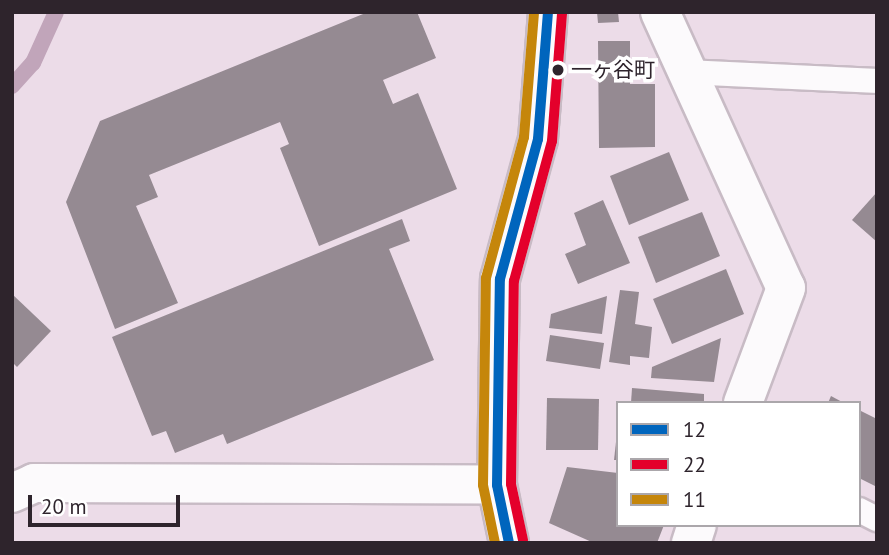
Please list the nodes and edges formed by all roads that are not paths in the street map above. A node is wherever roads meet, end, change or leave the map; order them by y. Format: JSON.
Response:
{"nodes":[{"id":1,"x":548,"y":12,"type":"edge"},
{"id":2,"x":660,"y":12,"type":"edge"},
{"id":3,"x":687,"y":72,"type":"junction"},
{"id":4,"x":877,"y":80,"type":"edge"},
{"id":5,"x":744,"y":401,"type":"edge"},
{"id":6,"x":497,"y":485,"type":"junction"},
{"id":7,"x":12,"y":493,"type":"edge"},
{"id":8,"x":861,"y":511,"type":"edge"},
{"id":9,"x":877,"y":519,"type":"edge"},
{"id":10,"x":509,"y":543,"type":"edge"}],
"edges":[{"from":1,"to":6,"type":"street"},
{"from":2,"to":3,"type":"street"},
{"from":3,"to":4,"type":"lane"},
{"from":3,"to":5,"type":"street"},
{"from":6,"to":7,"type":"street"},
{"from":6,"to":10,"type":"street"},
{"from":8,"to":9,"type":"lane"}]}
